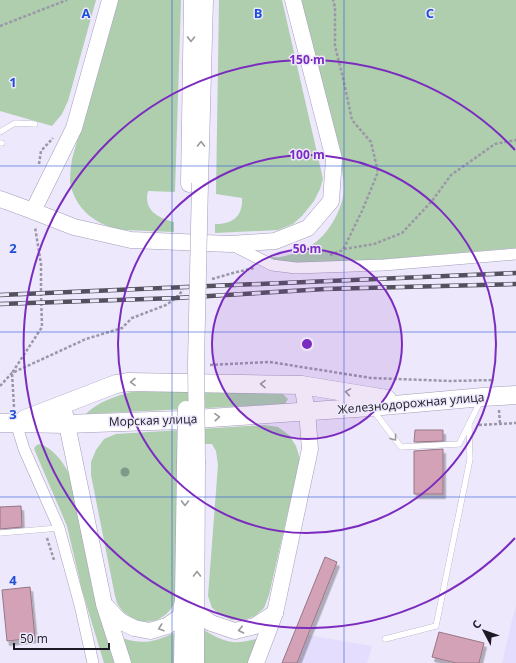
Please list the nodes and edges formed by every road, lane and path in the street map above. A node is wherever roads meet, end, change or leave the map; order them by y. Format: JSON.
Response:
{"nodes":[{"id":1,"x":67,"y":0,"type":"edge"},
{"id":2,"x":110,"y":0,"type":"edge"},
{"id":3,"x":192,"y":0,"type":"edge"},
{"id":4,"x":205,"y":0,"type":"edge"},
{"id":5,"x":293,"y":0,"type":"edge"},
{"id":6,"x":333,"y":0,"type":"edge"},
{"id":7,"x":0,"y":26,"type":"edge"},
{"id":8,"x":35,"y":124,"type":"dead end"},
{"id":9,"x":0,"y":132,"type":"edge"},
{"id":10,"x":516,"y":140,"type":"edge"},
{"id":11,"x":195,"y":183,"type":"junction"},
{"id":12,"x":0,"y":199,"type":"edge"},
{"id":13,"x":33,"y":211,"type":"junction"},
{"id":14,"x":230,"y":244,"type":"junction"},
{"id":15,"x":343,"y":250,"type":"junction"},
{"id":16,"x":516,"y":254,"type":"edge"},
{"id":17,"x":323,"y":258,"type":"dead end"},
{"id":18,"x":41,"y":264,"type":"dead end"},
{"id":19,"x":272,"y":265,"type":"junction"},
{"id":20,"x":206,"y":281,"type":"dead end"},
{"id":21,"x":186,"y":287,"type":"dead end"},
{"id":22,"x":12,"y":374,"type":"junction"},
{"id":23,"x":302,"y":385,"type":"junction"},
{"id":24,"x":0,"y":386,"type":"edge"},
{"id":25,"x":516,"y":395,"type":"edge"},
{"id":26,"x":483,"y":396,"type":"junction"},
{"id":27,"x":414,"y":403,"type":"junction"},
{"id":28,"x":63,"y":405,"type":"junction"},
{"id":29,"x":371,"y":407,"type":"junction"},
{"id":30,"x":307,"y":411,"type":"junction"},
{"id":31,"x":10,"y":418,"type":"edge"},
{"id":32,"x":516,"y":423,"type":"edge"},
{"id":33,"x":66,"y":424,"type":"junction"},
{"id":34,"x":469,"y":425,"type":"junction"},
{"id":35,"x":191,"y":463,"type":"junction"},
{"id":36,"x":59,"y":528,"type":"junction"},
{"id":37,"x":0,"y":533,"type":"edge"},
{"id":38,"x":183,"y":600,"type":"junction"},
{"id":39,"x":104,"y":604,"type":"junction"},
{"id":40,"x":197,"y":613,"type":"junction"},
{"id":41,"x":275,"y":613,"type":"junction"},
{"id":42,"x":385,"y":639,"type":"dead end"},
{"id":43,"x":93,"y":663,"type":"edge"},
{"id":44,"x":123,"y":663,"type":"edge"},
{"id":45,"x":182,"y":663,"type":"edge"},
{"id":46,"x":196,"y":663,"type":"edge"},
{"id":47,"x":256,"y":663,"type":"edge"}],
"edges":[{"from":1,"to":7,"type":"path"},
{"from":2,"to":13,"type":"main road"},
{"from":3,"to":11,"type":"main road","one_way":true},
{"from":11,"to":4,"type":"main road","one_way":true},
{"from":5,"to":14,"type":"main road"},
{"from":6,"to":15,"type":"path"},
{"from":8,"to":9,"type":"lane"},
{"from":10,"to":15,"type":"path"},
{"from":11,"to":35,"type":"main road","bridge":true},
{"from":12,"to":13,"type":"main road"},
{"from":13,"to":14,"type":"main road"},
{"from":14,"to":19,"type":"street"},
{"from":15,"to":17,"type":"path"},
{"from":16,"to":19,"type":"street"},
{"from":18,"to":22,"type":"path"},
{"from":19,"to":20,"type":"path"},
{"from":21,"to":22,"type":"path"},
{"from":22,"to":24,"type":"path"},
{"from":22,"to":31,"type":"path"},
{"from":27,"to":23,"type":"main road","one_way":true},
{"from":23,"to":28,"type":"main road","one_way":true},
{"from":23,"to":30,"type":"main road"},
{"from":25,"to":26,"type":"main road","name":"Железнодорожная улица"},
{"from":26,"to":27,"type":"main road","name":"Железнодорожная улица"},
{"from":26,"to":34,"type":"lane"},
{"from":27,"to":29,"type":"main road","name":"Железнодорожная улица"},
{"from":28,"to":31,"type":"main road"},
{"from":28,"to":33,"type":"main road"},
{"from":29,"to":30,"type":"main road","name":"Железнодорожная улица"},
{"from":29,"to":34,"type":"lane","one_way":true},
{"from":33,"to":30,"type":"main road","name":"Морская улица","one_way":true},
{"from":30,"to":41,"type":"main road"},
{"from":31,"to":33,"type":"main road","name":"Морская улица"},
{"from":31,"to":36,"type":"street"},
{"from":32,"to":34,"type":"path"},
{"from":33,"to":39,"type":"main road"},
{"from":34,"to":42,"type":"lane"},
{"from":35,"to":38,"type":"main road","one_way":true},
{"from":40,"to":35,"type":"main road","one_way":true},
{"from":36,"to":37,"type":"lane"},
{"from":36,"to":43,"type":"street"},
{"from":38,"to":39,"type":"main road","one_way":true},
{"from":38,"to":45,"type":"main road"},
{"from":39,"to":44,"type":"main road"},
{"from":41,"to":40,"type":"main road","one_way":true},
{"from":40,"to":46,"type":"main road"},
{"from":41,"to":47,"type":"main road"}]}
